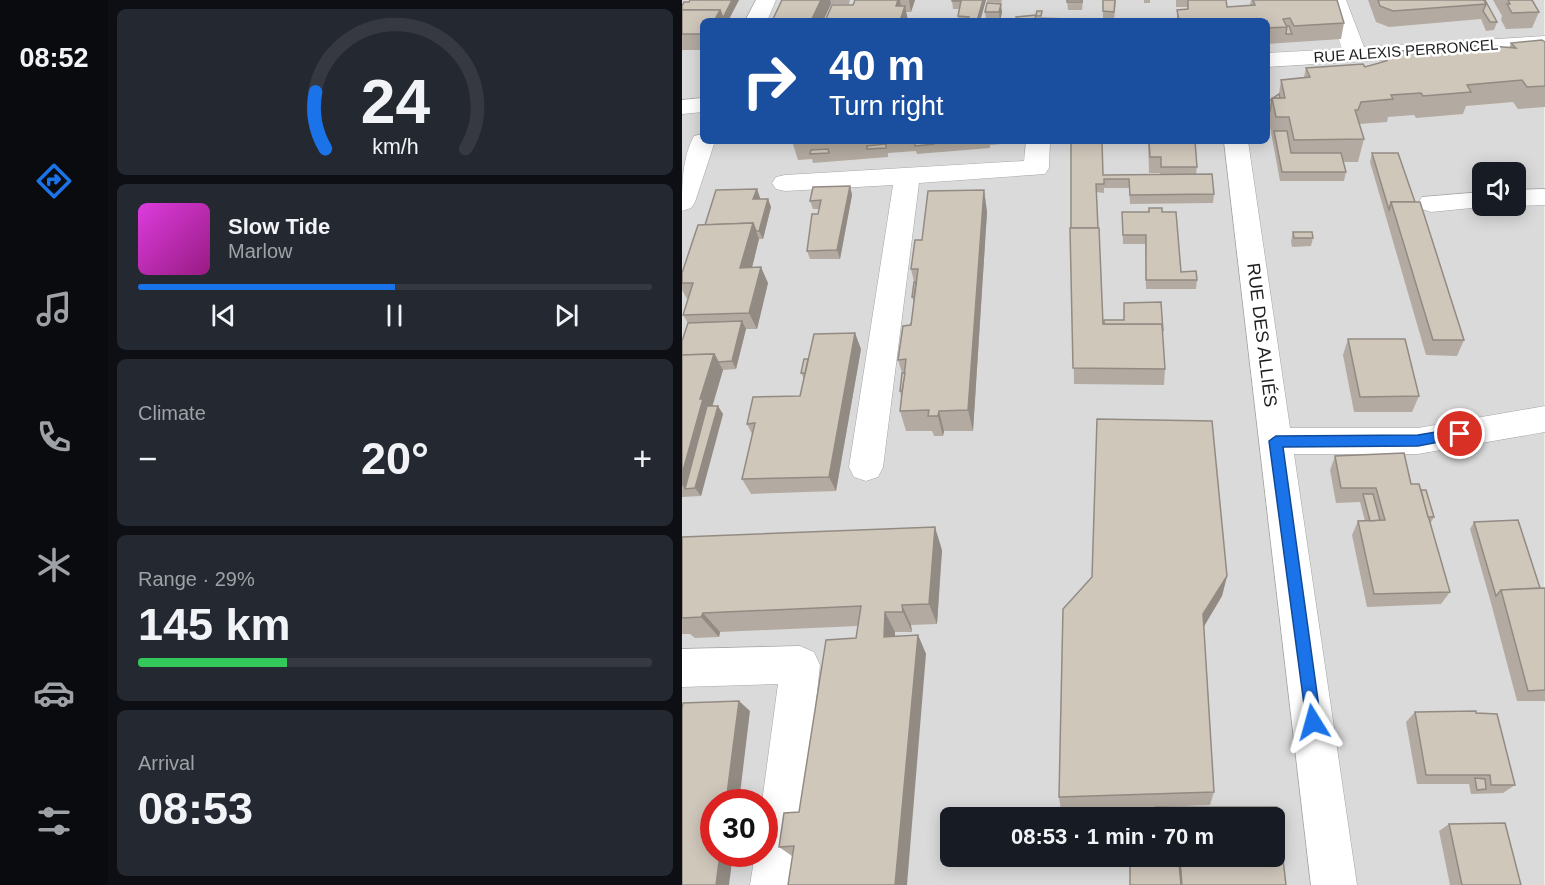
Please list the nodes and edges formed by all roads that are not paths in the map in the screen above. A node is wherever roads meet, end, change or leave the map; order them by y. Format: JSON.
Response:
{"nodes":[{"id":1,"x":766,"y":0,"type":"edge"},
{"id":2,"x":1336,"y":0,"type":"edge"},
{"id":3,"x":757,"y":18,"type":"edge"},
{"id":4,"x":1544,"y":43,"type":"edge"},
{"id":5,"x":1355,"y":53,"type":"junction"},
{"id":6,"x":1270,"y":60,"type":"edge"},
{"id":7,"x":700,"y":105,"type":"edge"},
{"id":8,"x":682,"y":107,"type":"edge"},
{"id":9,"x":702,"y":144,"type":"edge"},
{"id":10,"x":1038,"y":144,"type":"edge"},
{"id":11,"x":1236,"y":144,"type":"edge"},
{"id":12,"x":907,"y":176,"type":"junction"},
{"id":13,"x":785,"y":183,"type":"dead end"},
{"id":14,"x":1544,"y":197,"type":"edge"},
{"id":15,"x":1526,"y":198,"type":"edge"},
{"id":16,"x":1472,"y":201,"type":"edge"},
{"id":17,"x":682,"y":202,"type":"edge"},
{"id":18,"x":1431,"y":203,"type":"dead end"},
{"id":19,"x":1544,"y":419,"type":"edge"},
{"id":20,"x":1276,"y":441,"type":"junction"},
{"id":21,"x":866,"y":467,"type":"dead end"},
{"id":22,"x":682,"y":668,"type":"edge"},
{"id":23,"x":773,"y":885,"type":"edge"},
{"id":24,"x":1334,"y":885,"type":"edge"}],
"edges":[{"from":1,"to":3,"type":"street"},
{"from":2,"to":5,"type":"street"},
{"from":4,"to":5,"type":"street","name":"RUE ALEXIS PERRONCEL"},
{"from":5,"to":6,"type":"street","name":"RUE ALEXIS PERRONCEL"},
{"from":7,"to":8,"type":"street"},
{"from":9,"to":17,"type":"street"},
{"from":10,"to":12,"type":"street"},
{"from":11,"to":20,"type":"street","name":"RUE DES ALLIÉS"},
{"from":12,"to":13,"type":"street"},
{"from":12,"to":21,"type":"street"},
{"from":14,"to":15,"type":"street"},
{"from":16,"to":18,"type":"street"},
{"from":19,"to":20,"type":"street"},
{"from":20,"to":24,"type":"street","name":"RUE DES ALLIÉS"},
{"from":22,"to":23,"type":"street"}]}
